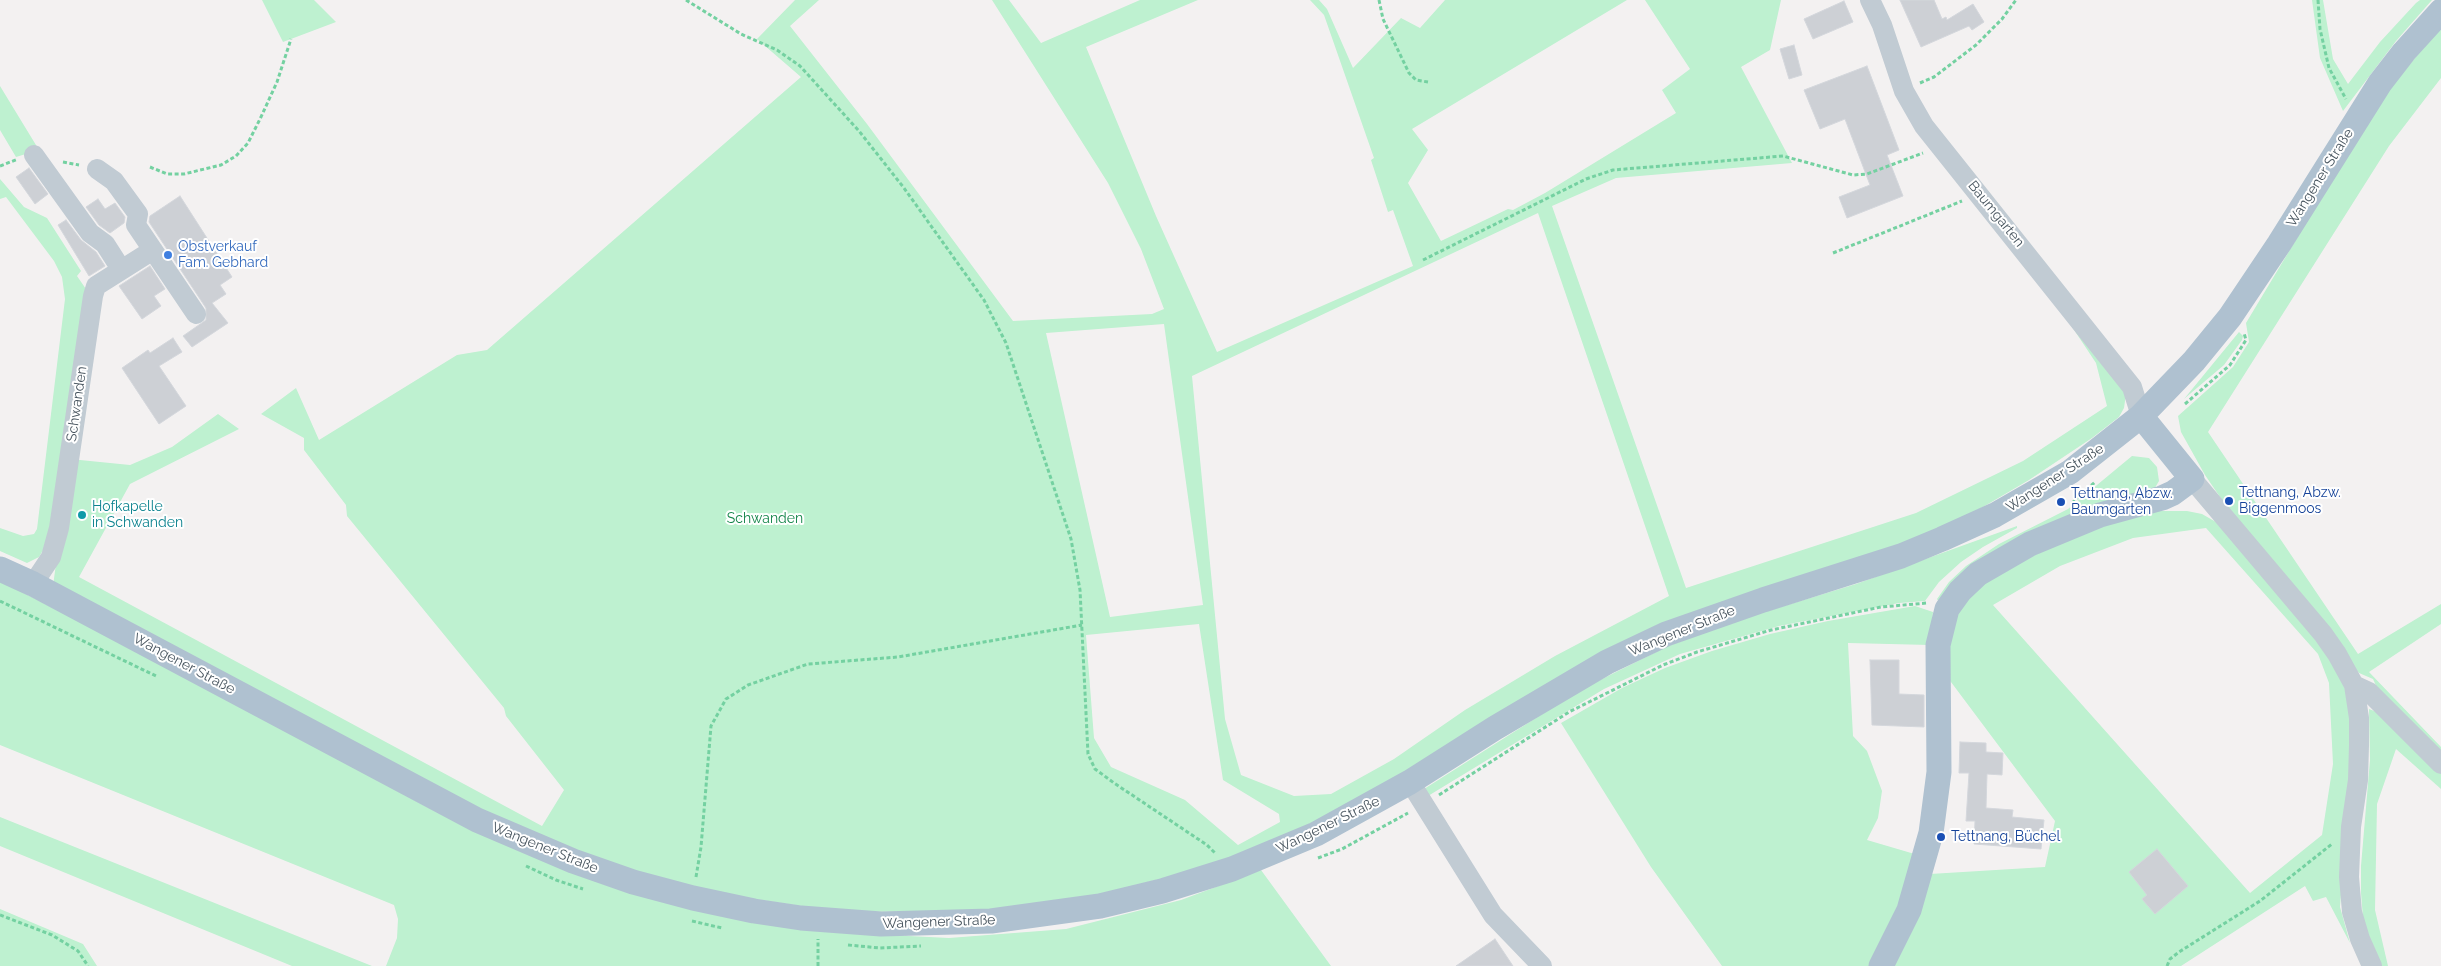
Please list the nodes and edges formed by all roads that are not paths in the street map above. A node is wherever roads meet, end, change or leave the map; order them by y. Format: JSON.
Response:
{"nodes":[{"id":1,"x":1870,"y":0,"type":"edge"},
{"id":2,"x":2441,"y":11,"type":"edge"},
{"id":3,"x":34,"y":155,"type":"dead end"},
{"id":4,"x":97,"y":169,"type":"dead end"},
{"id":5,"x":153,"y":250,"type":"junction"},
{"id":6,"x":121,"y":269,"type":"junction"},
{"id":7,"x":196,"y":314,"type":"dead end"},
{"id":8,"x":2141,"y":416,"type":"junction"},
{"id":9,"x":2192,"y":479,"type":"junction"},
{"id":10,"x":0,"y":569,"type":"edge"},
{"id":11,"x":33,"y":584,"type":"junction"},
{"id":12,"x":2354,"y":685,"type":"junction"},
{"id":13,"x":2441,"y":764,"type":"edge"},
{"id":14,"x":1410,"y":782,"type":"junction"},
{"id":15,"x":1542,"y":966,"type":"edge"},
{"id":16,"x":1881,"y":966,"type":"edge"},
{"id":17,"x":2372,"y":966,"type":"edge"}],
"edges":[{"from":1,"to":8,"type":"street","name":"Baumgarten"},
{"from":2,"to":8,"type":"main road","name":"Wangener Straße"},
{"from":3,"to":6,"type":"street"},
{"from":4,"to":5,"type":"street"},
{"from":5,"to":6,"type":"street","name":"Schwanden"},
{"from":5,"to":7,"type":"street"},
{"from":6,"to":11,"type":"street","name":"Schwanden"},
{"from":8,"to":9,"type":"main road"},
{"from":8,"to":14,"type":"main road","name":"Wangener Straße"},
{"from":9,"to":12,"type":"street"},
{"from":9,"to":16,"type":"main road"},
{"from":10,"to":11,"type":"main road","name":"Wangener Straße"},
{"from":11,"to":14,"type":"main road","name":"Wangener Straße"},
{"from":12,"to":13,"type":"street"},
{"from":12,"to":17,"type":"street"},
{"from":14,"to":15,"type":"street"}]}
